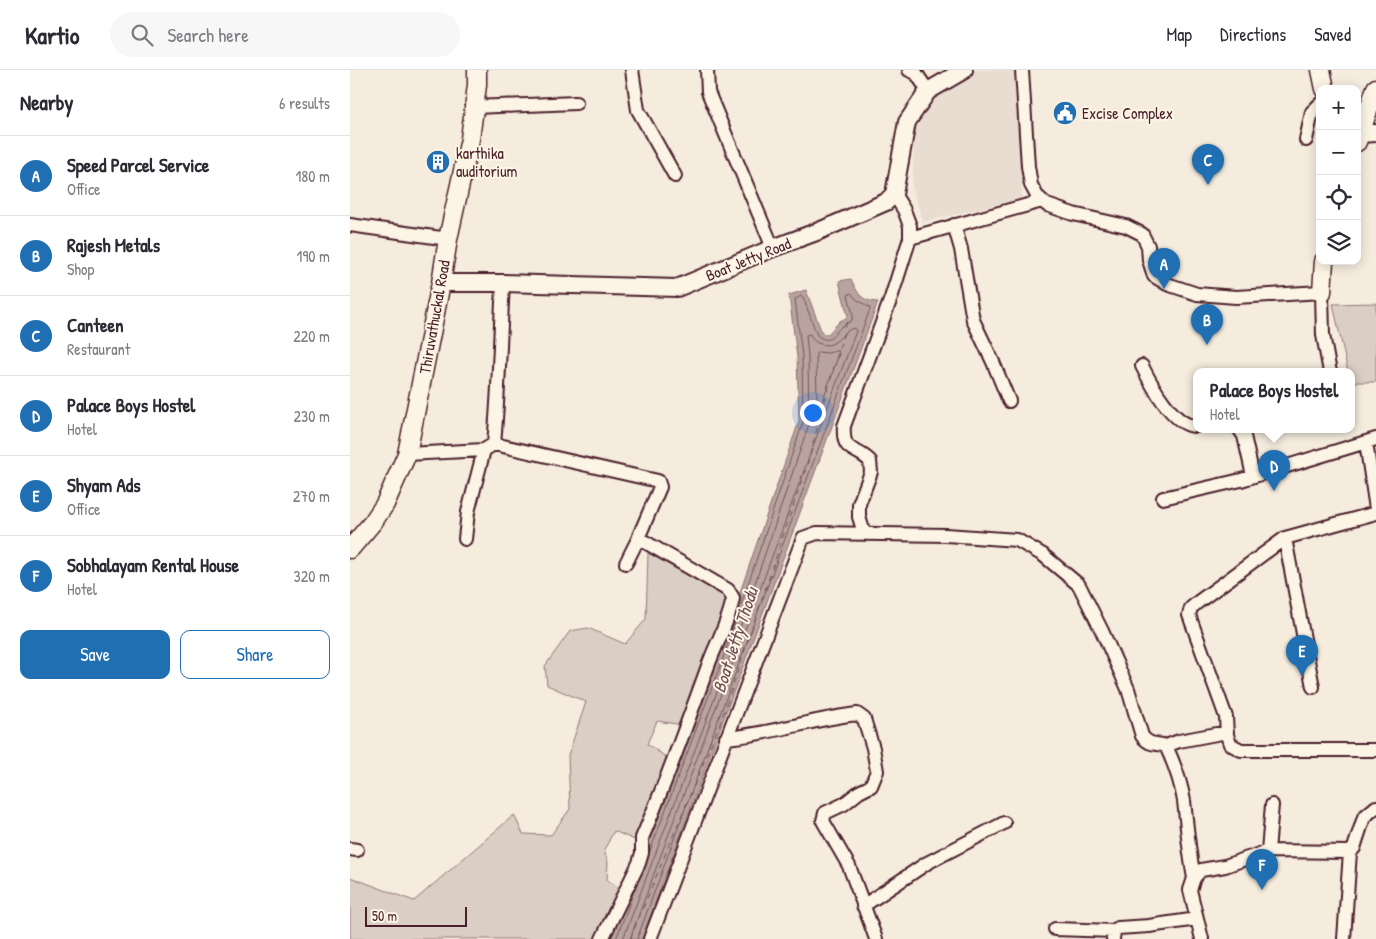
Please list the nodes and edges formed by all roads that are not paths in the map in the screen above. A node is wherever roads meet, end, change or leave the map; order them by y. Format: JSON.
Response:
{"nodes":[{"id":1,"x":477,"y":70,"type":"edge"},
{"id":2,"x":632,"y":70,"type":"edge"},
{"id":3,"x":706,"y":70,"type":"edge"},
{"id":4,"x":909,"y":70,"type":"edge"},
{"id":5,"x":964,"y":70,"type":"edge"},
{"id":6,"x":1022,"y":70,"type":"edge"},
{"id":7,"x":1321,"y":70,"type":"edge"},
{"id":8,"x":1324,"y":85,"type":"edge"},
{"id":9,"x":1376,"y":88,"type":"edge"},
{"id":10,"x":928,"y":91,"type":"junction"},
{"id":11,"x":576,"y":102,"type":"dead end"},
{"id":12,"x":474,"y":107,"type":"junction"},
{"id":13,"x":1316,"y":108,"type":"edge"},
{"id":14,"x":1364,"y":136,"type":"edge"},
{"id":15,"x":1306,"y":140,"type":"dead end"},
{"id":16,"x":675,"y":176,"type":"dead end"},
{"id":17,"x":894,"y":194,"type":"junction"},
{"id":18,"x":1042,"y":200,"type":"junction"},
{"id":19,"x":350,"y":225,"type":"edge"},
{"id":20,"x":954,"y":225,"type":"junction"},
{"id":21,"x":910,"y":238,"type":"junction"},
{"id":22,"x":448,"y":239,"type":"junction"},
{"id":23,"x":773,"y":248,"type":"junction"},
{"id":24,"x":1324,"y":265,"type":"edge"},
{"id":25,"x":441,"y":283,"type":"junction"},
{"id":26,"x":503,"y":283,"type":"junction"},
{"id":27,"x":1322,"y":292,"type":"junction"},
{"id":28,"x":1142,"y":366,"type":"dead end"},
{"id":29,"x":1329,"y":368,"type":"edge"},
{"id":30,"x":1009,"y":401,"type":"dead end"},
{"id":31,"x":1193,"y":426,"type":"edge"},
{"id":32,"x":1242,"y":433,"type":"edge"},
{"id":33,"x":1371,"y":440,"type":"edge"},
{"id":34,"x":489,"y":447,"type":"junction"},
{"id":35,"x":407,"y":454,"type":"junction"},
{"id":36,"x":1252,"y":476,"type":"junction"},
{"id":37,"x":1163,"y":498,"type":"dead end"},
{"id":38,"x":1376,"y":508,"type":"edge"},
{"id":39,"x":1376,"y":513,"type":"edge"},
{"id":40,"x":864,"y":533,"type":"junction"},
{"id":41,"x":639,"y":538,"type":"junction"},
{"id":42,"x":1285,"y":538,"type":"junction"},
{"id":43,"x":464,"y":539,"type":"dead end"},
{"id":44,"x":350,"y":549,"type":"edge"},
{"id":45,"x":626,"y":563,"type":"dead end"},
{"id":46,"x":1313,"y":687,"type":"dead end"},
{"id":47,"x":1227,"y":732,"type":"junction"},
{"id":48,"x":726,"y":738,"type":"junction"},
{"id":49,"x":1166,"y":746,"type":"junction"},
{"id":50,"x":1376,"y":750,"type":"edge"},
{"id":51,"x":1272,"y":805,"type":"dead end"},
{"id":52,"x":1376,"y":807,"type":"edge"},
{"id":53,"x":1004,"y":822,"type":"dead end"},
{"id":54,"x":1268,"y":851,"type":"junction"},
{"id":55,"x":1350,"y":852,"type":"junction"},
{"id":56,"x":1194,"y":878,"type":"junction"},
{"id":57,"x":864,"y":906,"type":"junction"},
{"id":58,"x":1197,"y":919,"type":"junction"},
{"id":59,"x":1055,"y":929,"type":"dead end"},
{"id":60,"x":1113,"y":935,"type":"edge"},
{"id":61,"x":602,"y":939,"type":"edge"},
{"id":62,"x":650,"y":939,"type":"edge"},
{"id":63,"x":876,"y":939,"type":"edge"},
{"id":64,"x":1202,"y":939,"type":"edge"},
{"id":65,"x":1344,"y":939,"type":"edge"}],
"edges":[{"from":1,"to":12,"type":"main road","name":"Thiruvathuckal Road"},
{"from":2,"to":16,"type":"street"},
{"from":3,"to":23,"type":"street"},
{"from":4,"to":10,"type":"street"},
{"from":5,"to":10,"type":"street"},
{"from":6,"to":18,"type":"street"},
{"from":7,"to":8,"type":"main road"},
{"from":9,"to":14,"type":"main road"},
{"from":10,"to":17,"type":"street"},
{"from":11,"to":12,"type":"street"},
{"from":12,"to":22,"type":"main road","name":"Thiruvathuckal Road"},
{"from":13,"to":15,"type":"street"},
{"from":17,"to":21,"type":"street"},
{"from":17,"to":23,"type":"street","name":"Boat Jetty Road"},
{"from":18,"to":20,"type":"street"},
{"from":18,"to":27,"type":"street"},
{"from":19,"to":22,"type":"street"},
{"from":20,"to":21,"type":"street"},
{"from":20,"to":30,"type":"street"},
{"from":21,"to":40,"type":"street"},
{"from":22,"to":25,"type":"main road","name":"Thiruvathuckal Road"},
{"from":23,"to":26,"type":"street","name":"Boat Jetty Road"},
{"from":24,"to":27,"type":"main road"},
{"from":25,"to":26,"type":"street","name":"Boat Jetty Road"},
{"from":25,"to":35,"type":"main road","name":"Thiruvathuckal Road"},
{"from":26,"to":34,"type":"street"},
{"from":27,"to":29,"type":"street"},
{"from":28,"to":31,"type":"street"},
{"from":32,"to":36,"type":"street"},
{"from":33,"to":36,"type":"street"},
{"from":33,"to":38,"type":"street"},
{"from":34,"to":35,"type":"street"},
{"from":34,"to":41,"type":"street"},
{"from":34,"to":43,"type":"street"},
{"from":35,"to":44,"type":"main road","name":"Thiruvathuckal Road"},
{"from":36,"to":37,"type":"street"},
{"from":39,"to":42,"type":"street"},
{"from":40,"to":48,"type":"street"},
{"from":40,"to":49,"type":"street"},
{"from":41,"to":45,"type":"street"},
{"from":41,"to":61,"type":"street"},
{"from":42,"to":46,"type":"street"},
{"from":42,"to":47,"type":"street"},
{"from":47,"to":49,"type":"street"},
{"from":47,"to":50,"type":"street"},
{"from":48,"to":57,"type":"street"},
{"from":48,"to":62,"type":"street"},
{"from":49,"to":56,"type":"street"},
{"from":51,"to":54,"type":"street"},
{"from":52,"to":55,"type":"street"},
{"from":53,"to":57,"type":"street"},
{"from":54,"to":55,"type":"street"},
{"from":54,"to":56,"type":"street"},
{"from":55,"to":65,"type":"street"},
{"from":56,"to":58,"type":"street"},
{"from":57,"to":63,"type":"street"},
{"from":58,"to":60,"type":"street"},
{"from":58,"to":64,"type":"street"},
{"from":59,"to":60,"type":"street"}]}
